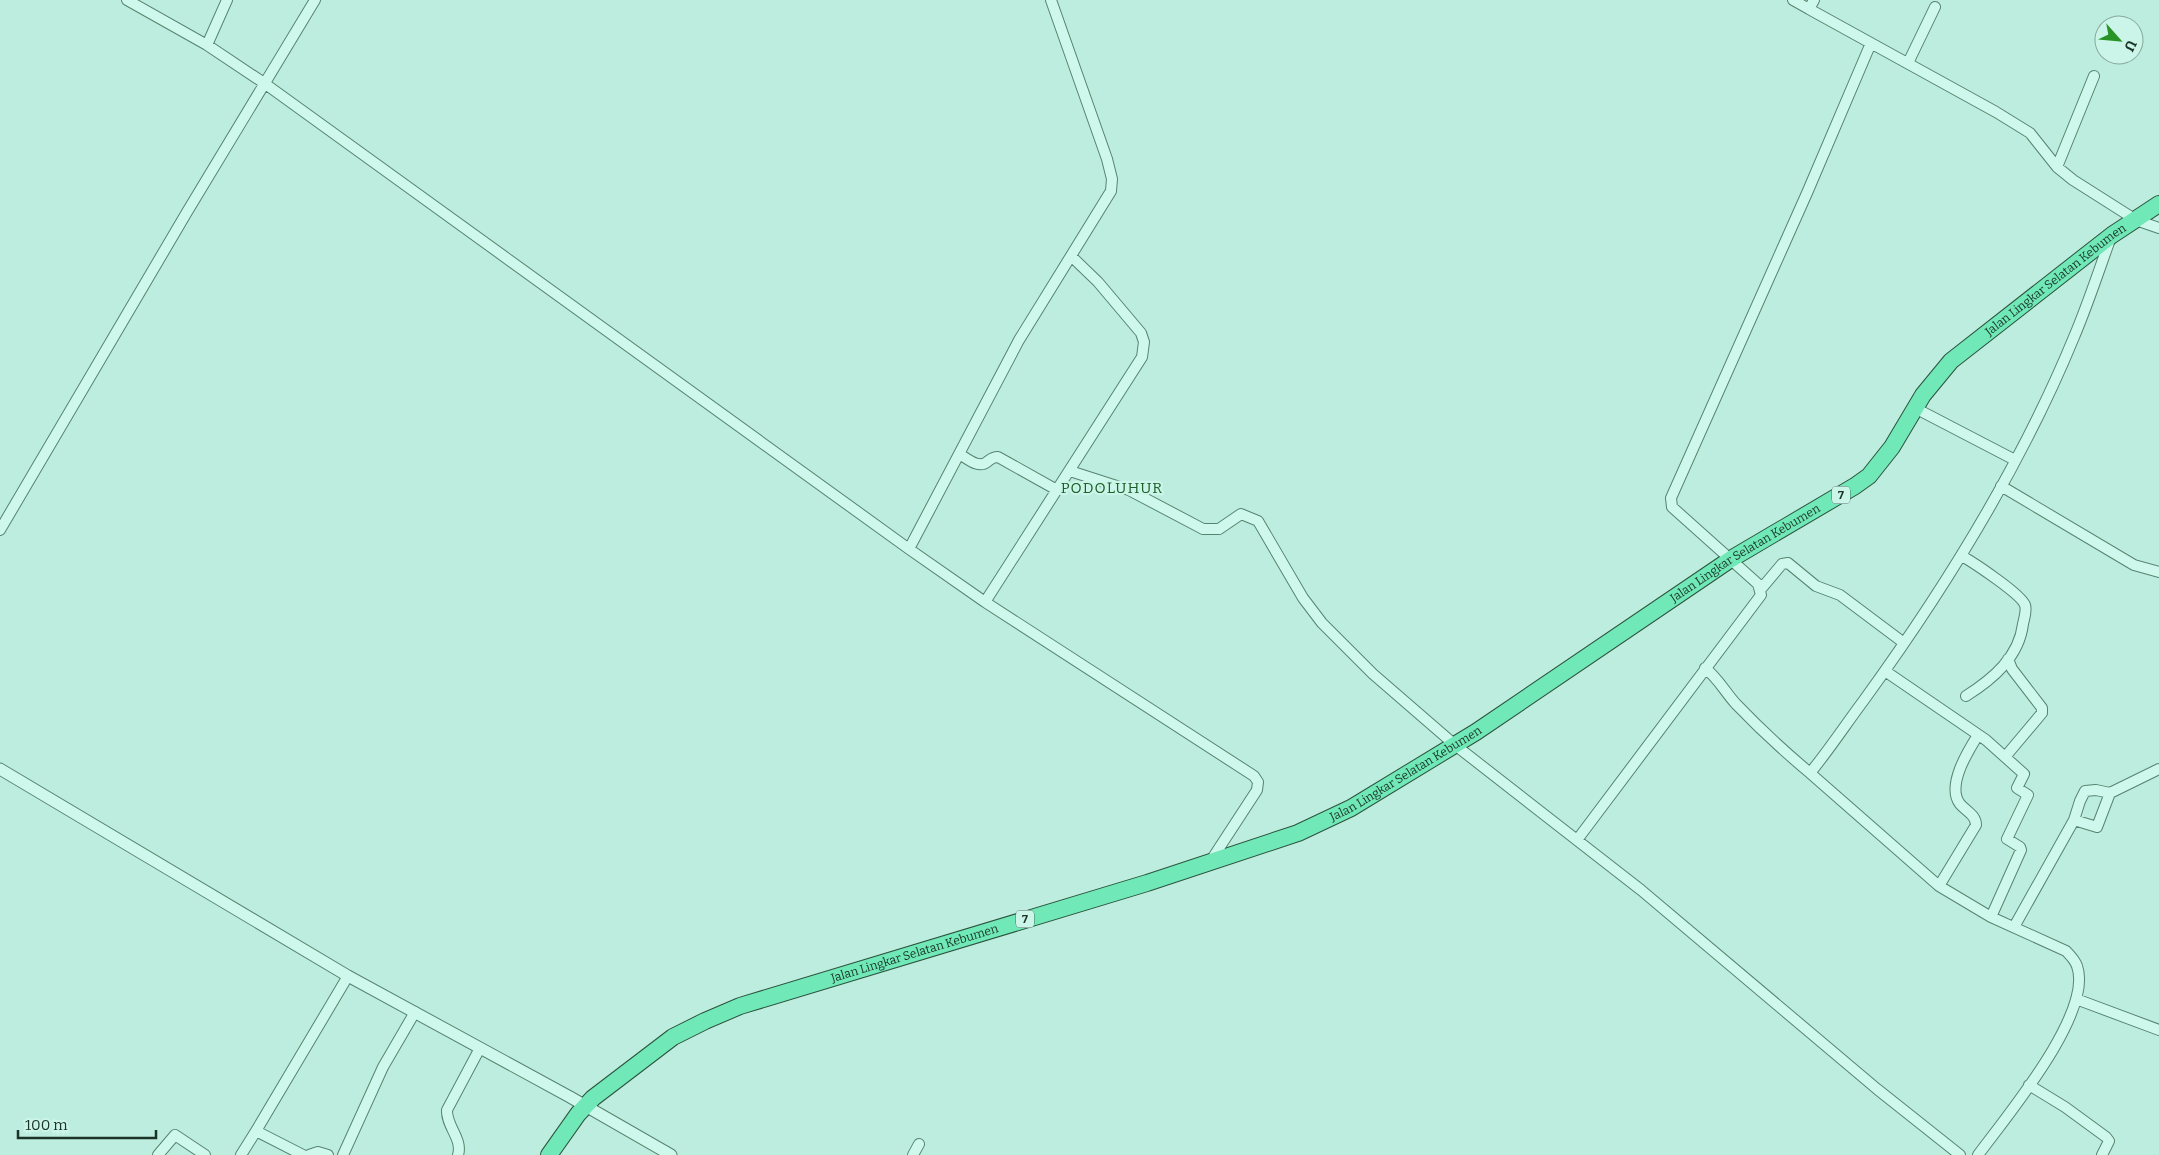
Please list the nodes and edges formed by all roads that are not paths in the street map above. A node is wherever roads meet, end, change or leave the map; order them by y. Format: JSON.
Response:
{"nodes":[{"id":1,"x":128,"y":0,"type":"edge"},
{"id":2,"x":227,"y":0,"type":"edge"},
{"id":3,"x":315,"y":0,"type":"edge"},
{"id":4,"x":1051,"y":0,"type":"edge"},
{"id":5,"x":1793,"y":0,"type":"edge"},
{"id":6,"x":1811,"y":5,"type":"edge"},
{"id":7,"x":1935,"y":7,"type":"dead end"},
{"id":8,"x":1871,"y":42,"type":"junction"},
{"id":9,"x":207,"y":45,"type":"junction"},
{"id":10,"x":1908,"y":63,"type":"junction"},
{"id":11,"x":2094,"y":76,"type":"dead end"},
{"id":12,"x":264,"y":83,"type":"junction"},
{"id":13,"x":2057,"y":167,"type":"junction"},
{"id":14,"x":2159,"y":204,"type":"edge"},
{"id":15,"x":2136,"y":220,"type":"junction"},
{"id":16,"x":2159,"y":228,"type":"edge"},
{"id":17,"x":2112,"y":235,"type":"junction"},
{"id":18,"x":1071,"y":256,"type":"junction"},
{"id":19,"x":1915,"y":408,"type":"junction"},
{"id":20,"x":959,"y":454,"type":"junction"},
{"id":21,"x":2015,"y":460,"type":"junction"},
{"id":22,"x":1070,"y":471,"type":"junction"},
{"id":23,"x":2001,"y":486,"type":"junction"},
{"id":24,"x":1057,"y":490,"type":"junction"},
{"id":25,"x":0,"y":530,"type":"edge"},
{"id":26,"x":909,"y":548,"type":"junction"},
{"id":27,"x":1962,"y":556,"type":"junction"},
{"id":28,"x":1731,"y":560,"type":"junction"},
{"id":29,"x":2159,"y":572,"type":"edge"},
{"id":30,"x":1761,"y":589,"type":"junction"},
{"id":31,"x":985,"y":602,"type":"junction"},
{"id":32,"x":1904,"y":643,"type":"junction"},
{"id":33,"x":2008,"y":659,"type":"junction"},
{"id":34,"x":1705,"y":668,"type":"junction"},
{"id":35,"x":1885,"y":671,"type":"junction"},
{"id":36,"x":1966,"y":696,"type":"dead end"},
{"id":37,"x":1978,"y":735,"type":"junction"},
{"id":38,"x":1457,"y":744,"type":"junction"},
{"id":39,"x":2005,"y":757,"type":"junction"},
{"id":40,"x":2159,"y":768,"type":"edge"},
{"id":41,"x":0,"y":769,"type":"edge"},
{"id":42,"x":1810,"y":773,"type":"junction"},
{"id":43,"x":2110,"y":793,"type":"junction"},
{"id":44,"x":2074,"y":820,"type":"junction"},
{"id":45,"x":1581,"y":836,"type":"junction"},
{"id":46,"x":1210,"y":863,"type":"junction"},
{"id":47,"x":1939,"y":886,"type":"junction"},
{"id":48,"x":1991,"y":918,"type":"junction"},
{"id":49,"x":2014,"y":928,"type":"junction"},
{"id":50,"x":348,"y":976,"type":"junction"},
{"id":51,"x":2076,"y":999,"type":"junction"},
{"id":52,"x":415,"y":1012,"type":"junction"},
{"id":53,"x":2159,"y":1030,"type":"edge"},
{"id":54,"x":480,"y":1048,"type":"junction"},
{"id":55,"x":2029,"y":1085,"type":"junction"},
{"id":56,"x":589,"y":1102,"type":"junction"},
{"id":57,"x":256,"y":1131,"type":"junction"},
{"id":58,"x":919,"y":1144,"type":"dead end"},
{"id":59,"x":158,"y":1155,"type":"edge"},
{"id":60,"x":205,"y":1155,"type":"edge"},
{"id":61,"x":241,"y":1155,"type":"edge"},
{"id":62,"x":303,"y":1155,"type":"edge"},
{"id":63,"x":309,"y":1155,"type":"edge"},
{"id":64,"x":328,"y":1155,"type":"edge"},
{"id":65,"x":343,"y":1155,"type":"edge"},
{"id":66,"x":458,"y":1155,"type":"edge"},
{"id":67,"x":549,"y":1155,"type":"edge"},
{"id":68,"x":671,"y":1155,"type":"edge"},
{"id":69,"x":913,"y":1155,"type":"edge"},
{"id":70,"x":1960,"y":1155,"type":"edge"},
{"id":71,"x":1978,"y":1155,"type":"edge"},
{"id":72,"x":2102,"y":1155,"type":"edge"}],
"edges":[{"from":1,"to":9,"type":"street"},
{"from":2,"to":9,"type":"street"},
{"from":3,"to":12,"type":"street"},
{"from":4,"to":18,"type":"street"},
{"from":5,"to":6,"type":"street"},
{"from":6,"to":8,"type":"street"},
{"from":7,"to":10,"type":"street"},
{"from":8,"to":10,"type":"street"},
{"from":8,"to":28,"type":"street"},
{"from":9,"to":12,"type":"street"},
{"from":10,"to":13,"type":"street"},
{"from":11,"to":13,"type":"street"},
{"from":12,"to":25,"type":"street"},
{"from":12,"to":26,"type":"street"},
{"from":13,"to":15,"type":"street"},
{"from":14,"to":15,"type":"highway","name":"Jalan Lingkar Selatan Kebumen","number":"7"},
{"from":15,"to":16,"type":"street"},
{"from":15,"to":17,"type":"highway","name":"Jalan Lingkar Selatan Kebumen","number":"7"},
{"from":17,"to":19,"type":"highway","name":"Jalan Lingkar Selatan Kebumen","number":"7"},
{"from":17,"to":21,"type":"street"},
{"from":18,"to":20,"type":"street"},
{"from":18,"to":22,"type":"street"},
{"from":19,"to":21,"type":"street"},
{"from":19,"to":28,"type":"highway","name":"Jalan Lingkar Selatan Kebumen","number":"7"},
{"from":20,"to":24,"type":"street"},
{"from":20,"to":26,"type":"street"},
{"from":21,"to":23,"type":"street"},
{"from":22,"to":24,"type":"street"},
{"from":22,"to":38,"type":"street"},
{"from":23,"to":27,"type":"street"},
{"from":23,"to":29,"type":"street"},
{"from":24,"to":31,"type":"street"},
{"from":26,"to":31,"type":"street"},
{"from":27,"to":32,"type":"street"},
{"from":27,"to":33,"type":"street"},
{"from":28,"to":30,"type":"street"},
{"from":28,"to":38,"type":"highway","name":"Jalan Lingkar Selatan Kebumen","number":"7"},
{"from":30,"to":32,"type":"street"},
{"from":30,"to":34,"type":"street"},
{"from":31,"to":46,"type":"street"},
{"from":32,"to":35,"type":"street"},
{"from":33,"to":36,"type":"street"},
{"from":33,"to":39,"type":"street"},
{"from":34,"to":42,"type":"street"},
{"from":34,"to":45,"type":"street"},
{"from":35,"to":37,"type":"street"},
{"from":35,"to":42,"type":"street"},
{"from":37,"to":39,"type":"street"},
{"from":37,"to":47,"type":"street"},
{"from":38,"to":45,"type":"street"},
{"from":38,"to":46,"type":"highway","name":"Jalan Lingkar Selatan Kebumen","number":"7"},
{"from":39,"to":48,"type":"street"},
{"from":40,"to":43,"type":"street"},
{"from":41,"to":50,"type":"street"},
{"from":42,"to":47,"type":"street"},
{"from":43,"to":44,"type":"street"},
{"from":43,"to":44,"type":"street"},
{"from":44,"to":49,"type":"street"},
{"from":45,"to":70,"type":"street"},
{"from":46,"to":56,"type":"highway","name":"Jalan Lingkar Selatan Kebumen","number":"7"},
{"from":47,"to":48,"type":"street"},
{"from":48,"to":49,"type":"street"},
{"from":49,"to":51,"type":"street"},
{"from":50,"to":52,"type":"street"},
{"from":50,"to":57,"type":"street"},
{"from":51,"to":53,"type":"street"},
{"from":51,"to":55,"type":"street"},
{"from":52,"to":54,"type":"street"},
{"from":52,"to":65,"type":"street"},
{"from":54,"to":56,"type":"street"},
{"from":54,"to":66,"type":"street"},
{"from":55,"to":71,"type":"street"},
{"from":55,"to":72,"type":"street"},
{"from":56,"to":67,"type":"highway","name":"Jalan Lingkar Selatan Kebumen","number":"7"},
{"from":56,"to":68,"type":"street"},
{"from":57,"to":61,"type":"street"},
{"from":57,"to":62,"type":"street"},
{"from":58,"to":69,"type":"street"},
{"from":59,"to":60,"type":"street"},
{"from":63,"to":64,"type":"street"}]}
